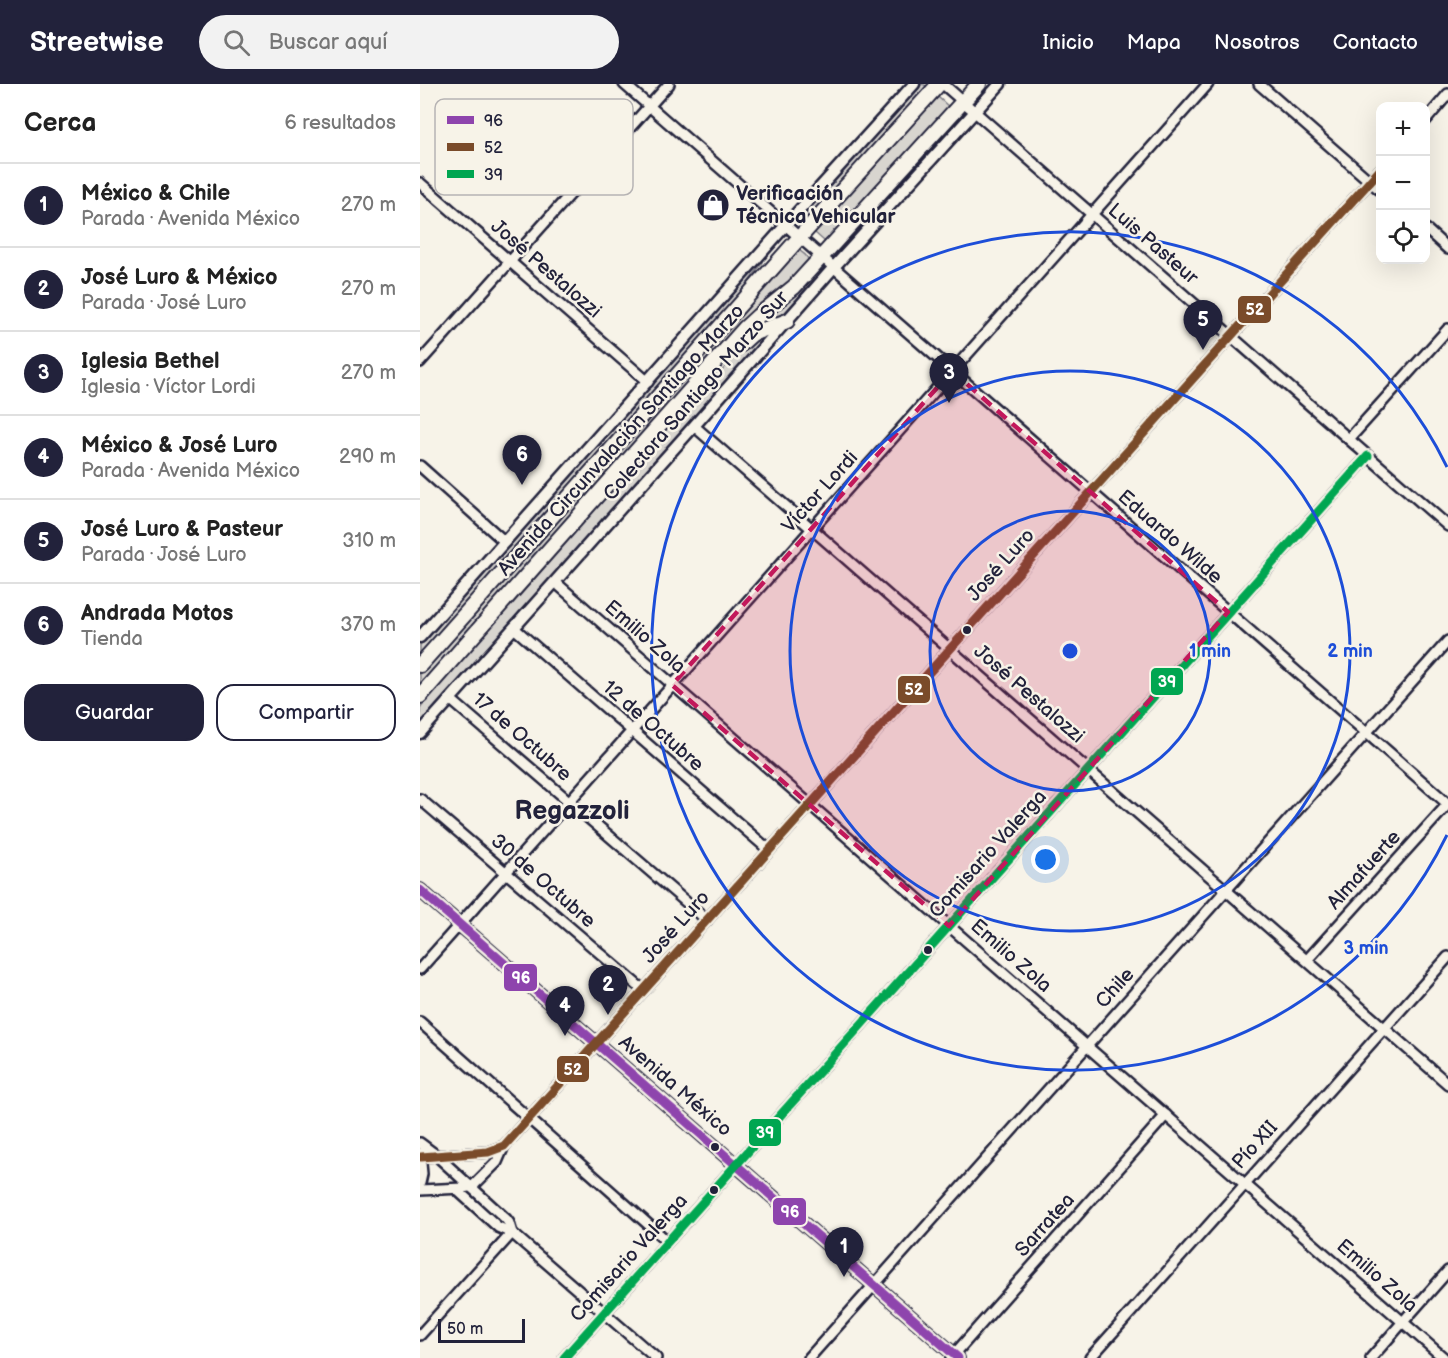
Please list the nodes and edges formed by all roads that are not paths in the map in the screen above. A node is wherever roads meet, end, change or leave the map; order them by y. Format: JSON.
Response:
{"nodes":[{"id":1,"x":624,"y":84,"type":"edge"},
{"id":2,"x":669,"y":84,"type":"edge"},
{"id":3,"x":914,"y":84,"type":"edge"},
{"id":4,"x":941,"y":84,"type":"edge"},
{"id":5,"x":980,"y":84,"type":"edge"},
{"id":6,"x":1000,"y":84,"type":"edge"},
{"id":7,"x":1208,"y":84,"type":"edge"},
{"id":8,"x":1259,"y":84,"type":"edge"},
{"id":9,"x":1448,"y":94,"type":"edge"},
{"id":10,"x":963,"y":102,"type":"junction"},
{"id":11,"x":650,"y":106,"type":"junction"},
{"id":12,"x":975,"y":112,"type":"junction"},
{"id":13,"x":1430,"y":114,"type":"edge"},
{"id":14,"x":633,"y":125,"type":"edge"},
{"id":15,"x":1376,"y":174,"type":"edge"},
{"id":16,"x":1370,"y":181,"type":"junction"},
{"id":17,"x":420,"y":183,"type":"edge"},
{"id":18,"x":1376,"y":186,"type":"edge"},
{"id":19,"x":570,"y":195,"type":"edge"},
{"id":20,"x":1092,"y":214,"type":"junction"},
{"id":21,"x":786,"y":225,"type":"junction"},
{"id":22,"x":1430,"y":233,"type":"edge"},
{"id":23,"x":800,"y":237,"type":"junction"},
{"id":24,"x":1448,"y":249,"type":"edge"},
{"id":25,"x":822,"y":257,"type":"junction"},
{"id":26,"x":510,"y":261,"type":"junction"},
{"id":27,"x":834,"y":267,"type":"junction"},
{"id":28,"x":787,"y":321,"type":"junction"},
{"id":29,"x":1448,"y":329,"type":"edge"},
{"id":30,"x":1231,"y":336,"type":"junction"},
{"id":31,"x":420,"y":362,"type":"edge"},
{"id":32,"x":952,"y":371,"type":"junction"},
{"id":33,"x":648,"y":382,"type":"junction"},
{"id":34,"x":671,"y":412,"type":"junction"},
{"id":35,"x":694,"y":426,"type":"junction"},
{"id":36,"x":1348,"y":439,"type":"junction"},
{"id":37,"x":1368,"y":456,"type":"junction"},
{"id":38,"x":420,"y":466,"type":"edge"},
{"id":39,"x":1091,"y":492,"type":"junction"},
{"id":40,"x":1448,"y":526,"type":"edge"},
{"id":41,"x":812,"y":528,"type":"junction"},
{"id":42,"x":505,"y":542,"type":"junction"},
{"id":43,"x":555,"y":582,"type":"junction"},
{"id":44,"x":1228,"y":612,"type":"junction"},
{"id":45,"x":514,"y":628,"type":"junction"},
{"id":46,"x":420,"y":637,"type":"edge"},
{"id":47,"x":1448,"y":641,"type":"edge"},
{"id":48,"x":950,"y":649,"type":"junction"},
{"id":49,"x":420,"y":665,"type":"edge"},
{"id":50,"x":672,"y":685,"type":"junction"},
{"id":51,"x":420,"y":696,"type":"edge"},
{"id":52,"x":450,"y":699,"type":"junction"},
{"id":53,"x":631,"y":730,"type":"junction"},
{"id":54,"x":420,"y":733,"type":"edge"},
{"id":55,"x":1366,"y":733,"type":"junction"},
{"id":56,"x":1088,"y":770,"type":"junction"},
{"id":57,"x":420,"y":799,"type":"edge"},
{"id":58,"x":569,"y":801,"type":"junction"},
{"id":59,"x":1448,"y":804,"type":"edge"},
{"id":60,"x":810,"y":805,"type":"junction"},
{"id":61,"x":769,"y":850,"type":"junction"},
{"id":62,"x":505,"y":872,"type":"junction"},
{"id":63,"x":420,"y":890,"type":"edge"},
{"id":64,"x":1226,"y":890,"type":"junction"},
{"id":65,"x":707,"y":920,"type":"junction"},
{"id":66,"x":459,"y":924,"type":"junction"},
{"id":67,"x":949,"y":926,"type":"junction"},
{"id":68,"x":1448,"y":957,"type":"edge"},
{"id":69,"x":1307,"y":960,"type":"junction"},
{"id":70,"x":420,"y":969,"type":"edge"},
{"id":71,"x":643,"y":990,"type":"junction"},
{"id":72,"x":420,"y":1022,"type":"edge"},
{"id":73,"x":1384,"y":1028,"type":"junction"},
{"id":74,"x":596,"y":1043,"type":"junction"},
{"id":75,"x":1087,"y":1046,"type":"junction"},
{"id":76,"x":1448,"y":1084,"type":"edge"},
{"id":77,"x":1166,"y":1115,"type":"junction"},
{"id":78,"x":528,"y":1118,"type":"junction"},
{"id":79,"x":420,"y":1143,"type":"edge"},
{"id":80,"x":504,"y":1146,"type":"junction"},
{"id":81,"x":421,"y":1154,"type":"edge"},
{"id":82,"x":436,"y":1155,"type":"junction"},
{"id":83,"x":736,"y":1165,"type":"junction"},
{"id":84,"x":420,"y":1184,"type":"edge"},
{"id":85,"x":1245,"y":1184,"type":"junction"},
{"id":86,"x":471,"y":1187,"type":"junction"},
{"id":87,"x":456,"y":1189,"type":"junction"},
{"id":88,"x":420,"y":1190,"type":"edge"},
{"id":89,"x":512,"y":1233,"type":"junction"},
{"id":90,"x":667,"y":1242,"type":"junction"},
{"id":91,"x":1448,"y":1271,"type":"edge"},
{"id":92,"x":874,"y":1285,"type":"junction"},
{"id":93,"x":604,"y":1313,"type":"junction"},
{"id":94,"x":1403,"y":1322,"type":"junction"},
{"id":95,"x":420,"y":1335,"type":"edge"},
{"id":96,"x":954,"y":1357,"type":"edge"},
{"id":97,"x":564,"y":1358,"type":"edge"},
{"id":98,"x":656,"y":1358,"type":"edge"},
{"id":99,"x":809,"y":1358,"type":"edge"},
{"id":100,"x":1090,"y":1358,"type":"edge"},
{"id":101,"x":1371,"y":1358,"type":"edge"},
{"id":102,"x":1444,"y":1358,"type":"edge"}],
"edges":[{"from":1,"to":11,"type":"street","name":"Eduardo Wilde"},
{"from":2,"to":11,"type":"street"},
{"from":3,"to":21,"type":"street"},
{"from":4,"to":10,"type":"street","name":"Luis Pasteur"},
{"from":4,"to":23,"type":"main road","name":"Avenida Circunvalación Santiago Marzo"},
{"from":5,"to":10,"type":"main road","name":"Avenida Circunvalación Santiago Marzo"},
{"from":6,"to":12,"type":"street","name":"Colectora Santiago Marzo Sur"},
{"from":7,"to":20,"type":"street","name":"Víctor Lordi"},
{"from":8,"to":16,"type":"street"},
{"from":9,"to":13,"type":"street"},
{"from":10,"to":12,"type":"street","name":"Luis Pasteur"},
{"from":10,"to":25,"type":"main road","name":"Avenida Circunvalación Santiago Marzo"},
{"from":11,"to":14,"type":"street"},
{"from":11,"to":21,"type":"street","name":"Eduardo Wilde"},
{"from":12,"to":20,"type":"street","name":"Luis Pasteur"},
{"from":12,"to":27,"type":"street","name":"Colectora Santiago Marzo Sur"},
{"from":15,"to":16,"type":"street","name":"José Luro"},
{"from":16,"to":18,"type":"street"},
{"from":16,"to":30,"type":"street","name":"José Luro"},
{"from":17,"to":26,"type":"street","name":"José Pestalozzi"},
{"from":19,"to":26,"type":"street"},
{"from":20,"to":30,"type":"street","name":"Luis Pasteur"},
{"from":20,"to":32,"type":"street","name":"Víctor Lordi"},
{"from":21,"to":23,"type":"street","name":"Eduardo Wilde"},
{"from":21,"to":33,"type":"street"},
{"from":22,"to":24,"type":"street"},
{"from":23,"to":25,"type":"street","name":"Eduardo Wilde"},
{"from":23,"to":49,"type":"main road","name":"Avenida Circunvalación Santiago Marzo"},
{"from":25,"to":27,"type":"street","name":"Eduardo Wilde"},
{"from":25,"to":34,"type":"main road","name":"Avenida Circunvalación Santiago Marzo"},
{"from":26,"to":31,"type":"street"},
{"from":26,"to":33,"type":"street","name":"José Pestalozzi"},
{"from":27,"to":28,"type":"street","name":"Colectora Santiago Marzo Sur"},
{"from":27,"to":32,"type":"street","name":"Eduardo Wilde"},
{"from":28,"to":34,"type":"main road"},
{"from":28,"to":35,"type":"street","name":"Colectora Santiago Marzo Sur"},
{"from":29,"to":36,"type":"street"},
{"from":30,"to":36,"type":"street","name":"Luis Pasteur"},
{"from":30,"to":39,"type":"street","name":"José Luro"},
{"from":32,"to":39,"type":"street","name":"Eduardo Wilde"},
{"from":32,"to":41,"type":"street","name":"Víctor Lordi"},
{"from":33,"to":42,"type":"street"},
{"from":34,"to":51,"type":"main road","name":"Avenida Circunvalación Santiago Marzo"},
{"from":35,"to":41,"type":"street","name":"José Pestalozzi"},
{"from":35,"to":43,"type":"street","name":"Colectora Santiago Marzo Sur"},
{"from":36,"to":37,"type":"street","name":"Luis Pasteur"},
{"from":37,"to":40,"type":"street","name":"Luis Pasteur"},
{"from":37,"to":44,"type":"street","name":"Comisario Valerga"},
{"from":38,"to":42,"type":"street"},
{"from":39,"to":44,"type":"street","name":"Eduardo Wilde"},
{"from":39,"to":48,"type":"street","name":"José Luro"},
{"from":41,"to":48,"type":"street","name":"José Pestalozzi"},
{"from":41,"to":50,"type":"street","name":"Víctor Lordi"},
{"from":42,"to":46,"type":"street"},
{"from":43,"to":45,"type":"street","name":"Colectora Santiago Marzo Sur"},
{"from":43,"to":50,"type":"street","name":"Emilio Zola"},
{"from":44,"to":55,"type":"street","name":"Eduardo Wilde"},
{"from":44,"to":56,"type":"street","name":"Comisario Valerga"},
{"from":45,"to":52,"type":"street","name":"Colectora Santiago Marzo Sur"},
{"from":45,"to":53,"type":"street","name":"12 de Octubre"},
{"from":47,"to":55,"type":"street","name":"Chile"},
{"from":48,"to":56,"type":"street","name":"José Pestalozzi"},
{"from":48,"to":60,"type":"street","name":"José Luro"},
{"from":50,"to":53,"type":"street","name":"Víctor Lordi"},
{"from":50,"to":60,"type":"street","name":"Emilio Zola"},
{"from":52,"to":54,"type":"street","name":"Colectora Santiago Marzo Sur"},
{"from":52,"to":58,"type":"street","name":"17 de Octubre"},
{"from":53,"to":58,"type":"street","name":"Víctor Lordi"},
{"from":53,"to":61,"type":"street","name":"12 de Octubre"},
{"from":55,"to":59,"type":"street","name":"Eduardo Wilde"},
{"from":55,"to":64,"type":"street","name":"Chile"},
{"from":56,"to":64,"type":"street","name":"José Pestalozzi"},
{"from":56,"to":67,"type":"street","name":"Comisario Valerga"},
{"from":57,"to":62,"type":"street","name":"30 de Octubre"},
{"from":58,"to":62,"type":"street","name":"Víctor Lordi"},
{"from":58,"to":65,"type":"street","name":"17 de Octubre"},
{"from":59,"to":69,"type":"street","name":"Almafuerte"},
{"from":60,"to":61,"type":"street","name":"José Luro"},
{"from":60,"to":67,"type":"street","name":"Emilio Zola"},
{"from":61,"to":65,"type":"street","name":"José Luro"},
{"from":62,"to":66,"type":"street","name":"Víctor Lordi"},
{"from":62,"to":71,"type":"street","name":"30 de Octubre"},
{"from":63,"to":66,"type":"main road","name":"Avenida México"},
{"from":64,"to":69,"type":"street","name":"José Pestalozzi"},
{"from":64,"to":75,"type":"street","name":"Chile"},
{"from":65,"to":71,"type":"street","name":"José Luro"},
{"from":66,"to":70,"type":"street","name":"Víctor Lordi"},
{"from":66,"to":74,"type":"main road","name":"Avenida México"},
{"from":67,"to":75,"type":"street","name":"Emilio Zola"},
{"from":67,"to":83,"type":"street","name":"Comisario Valerga"},
{"from":68,"to":73,"type":"street","name":"Pío XII"},
{"from":69,"to":73,"type":"street","name":"José Pestalozzi"},
{"from":71,"to":74,"type":"street","name":"José Luro"},
{"from":72,"to":78,"type":"street"},
{"from":73,"to":76,"type":"street","name":"José Pestalozzi"},
{"from":73,"to":85,"type":"street","name":"Pío XII"},
{"from":74,"to":78,"type":"street","name":"José Luro"},
{"from":74,"to":83,"type":"main road","name":"Avenida México"},
{"from":75,"to":77,"type":"street","name":"Emilio Zola"},
{"from":75,"to":92,"type":"street","name":"Chile"},
{"from":77,"to":85,"type":"street","name":"Emilio Zola"},
{"from":77,"to":96,"type":"street","name":"Sarratea"},
{"from":78,"to":80,"type":"street","name":"José Luro"},
{"from":78,"to":90,"type":"street"},
{"from":79,"to":82,"type":"street"},
{"from":80,"to":82,"type":"street"},
{"from":80,"to":86,"type":"street","name":"José Luro"},
{"from":81,"to":82,"type":"street"},
{"from":81,"to":84,"type":"street"},
{"from":82,"to":86,"type":"street"},
{"from":83,"to":90,"type":"street","name":"Comisario Valerga"},
{"from":83,"to":92,"type":"main road","name":"Avenida México"},
{"from":85,"to":94,"type":"street","name":"Emilio Zola"},
{"from":85,"to":100,"type":"street","name":"Pío XII"},
{"from":86,"to":87,"type":"street"},
{"from":86,"to":89,"type":"street"},
{"from":87,"to":88,"type":"street"},
{"from":87,"to":89,"type":"street"},
{"from":89,"to":93,"type":"street"},
{"from":89,"to":95,"type":"street"},
{"from":90,"to":93,"type":"street","name":"Comisario Valerga"},
{"from":91,"to":94,"type":"street"},
{"from":92,"to":96,"type":"main road","name":"Avenida México"},
{"from":92,"to":99,"type":"street","name":"Chile"},
{"from":93,"to":97,"type":"street","name":"Comisario Valerga"},
{"from":93,"to":98,"type":"street"},
{"from":94,"to":101,"type":"street"},
{"from":94,"to":102,"type":"street","name":"Emilio Zola"}]}
